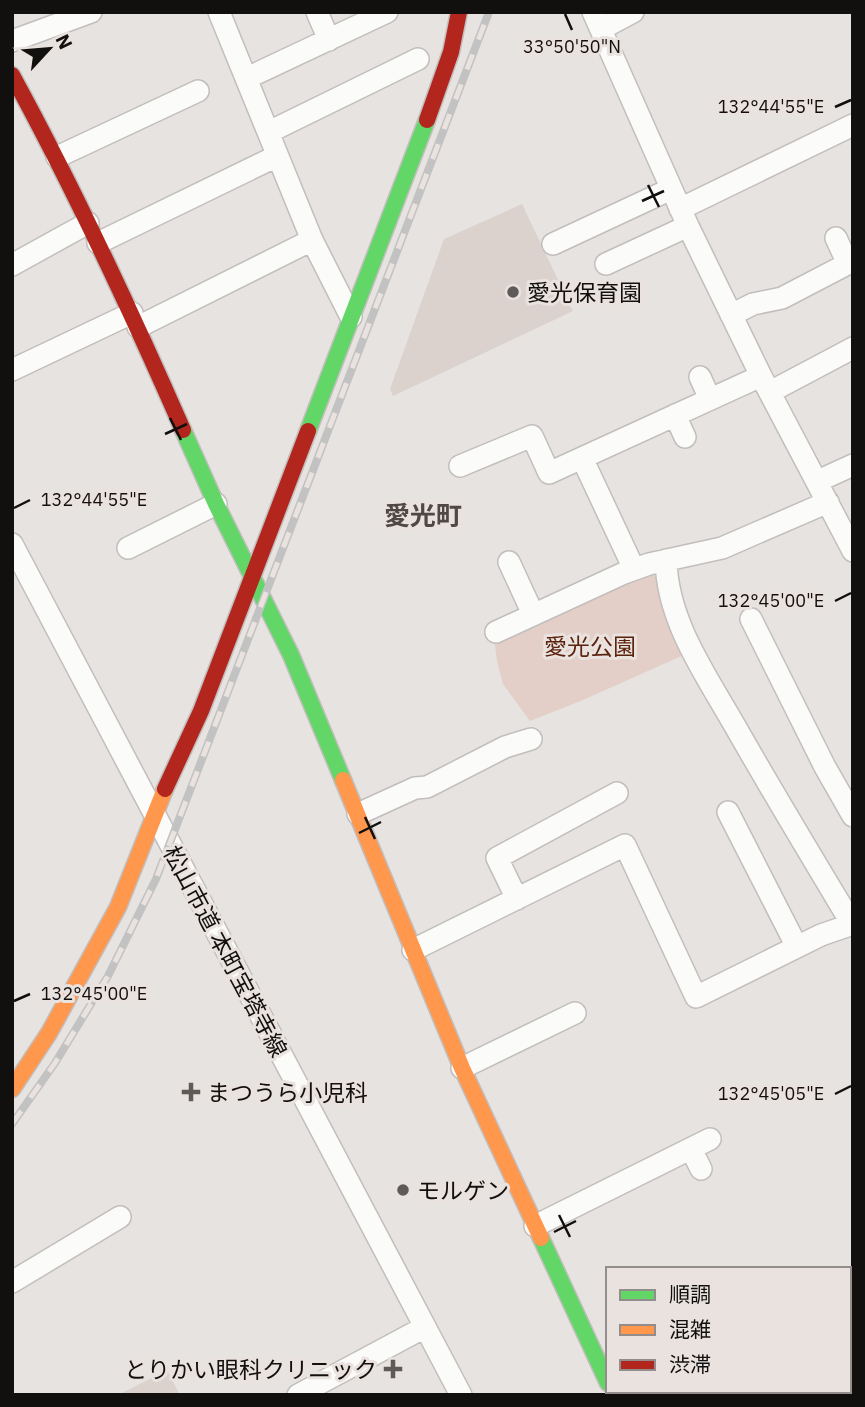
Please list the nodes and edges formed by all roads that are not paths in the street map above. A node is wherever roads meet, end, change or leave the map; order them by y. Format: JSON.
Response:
{"nodes":[{"id":1,"x":91,"y":12,"type":"edge"},
{"id":2,"x":219,"y":12,"type":"edge"},
{"id":3,"x":317,"y":12,"type":"edge"},
{"id":4,"x":387,"y":12,"type":"edge"},
{"id":5,"x":459,"y":12,"type":"edge"},
{"id":6,"x":633,"y":12,"type":"edge"},
{"id":7,"x":597,"y":21,"type":"edge"},
{"id":8,"x":329,"y":40,"type":"junction"},
{"id":9,"x":12,"y":41,"type":"edge"},
{"id":10,"x":418,"y":59,"type":"dead end"},
{"id":11,"x":12,"y":75,"type":"edge"},
{"id":12,"x":247,"y":78,"type":"junction"},
{"id":13,"x":198,"y":91,"type":"dead end"},
{"id":14,"x":853,"y":125,"type":"edge"},
{"id":15,"x":269,"y":132,"type":"junction"},
{"id":16,"x":277,"y":156,"type":"junction"},
{"id":17,"x":57,"y":157,"type":"junction"},
{"id":18,"x":679,"y":208,"type":"junction"},
{"id":19,"x":88,"y":223,"type":"junction"},
{"id":20,"x":836,"y":238,"type":"dead end"},
{"id":21,"x":312,"y":240,"type":"junction"},
{"id":22,"x":98,"y":243,"type":"junction"},
{"id":23,"x":553,"y":244,"type":"dead end"},
{"id":24,"x":850,"y":263,"type":"edge"},
{"id":25,"x":606,"y":264,"type":"dead end"},
{"id":26,"x":12,"y":265,"type":"edge"},
{"id":27,"x":731,"y":315,"type":"junction"},
{"id":28,"x":351,"y":317,"type":"junction"},
{"id":29,"x":135,"y":320,"type":"junction"},
{"id":30,"x":853,"y":348,"type":"edge"},
{"id":31,"x":12,"y":370,"type":"edge"},
{"id":32,"x":700,"y":377,"type":"dead end"},
{"id":33,"x":765,"y":384,"type":"junction"},
{"id":34,"x":710,"y":399,"type":"junction"},
{"id":35,"x":675,"y":415,"type":"junction"},
{"id":36,"x":685,"y":437,"type":"dead end"},
{"id":37,"x":582,"y":458,"type":"junction"},
{"id":38,"x":853,"y":465,"type":"edge"},
{"id":39,"x":460,"y":466,"type":"dead end"},
{"id":40,"x":818,"y":481,"type":"junction"},
{"id":41,"x":828,"y":502,"type":"junction"},
{"id":42,"x":216,"y":504,"type":"junction"},
{"id":43,"x":128,"y":548,"type":"dead end"},
{"id":44,"x":853,"y":551,"type":"edge"},
{"id":45,"x":15,"y":555,"type":"edge"},
{"id":46,"x":666,"y":561,"type":"junction"},
{"id":47,"x":509,"y":562,"type":"dead end"},
{"id":48,"x":634,"y":569,"type":"junction"},
{"id":49,"x":251,"y":578,"type":"junction"},
{"id":50,"x":533,"y":614,"type":"junction"},
{"id":51,"x":751,"y":619,"type":"dead end"},
{"id":52,"x":496,"y":632,"type":"dead end"},
{"id":53,"x":531,"y":739,"type":"dead end"},
{"id":54,"x":617,"y":793,"type":"dead end"},
{"id":55,"x":729,"y":812,"type":"dead end"},
{"id":56,"x":852,"y":813,"type":"edge"},
{"id":57,"x":154,"y":814,"type":"junction"},
{"id":58,"x":358,"y":814,"type":"junction"},
{"id":59,"x":517,"y":899,"type":"junction"},
{"id":60,"x":853,"y":924,"type":"edge"},
{"id":61,"x":797,"y":947,"type":"junction"},
{"id":62,"x":414,"y":950,"type":"junction"},
{"id":63,"x":575,"y":1013,"type":"dead end"},
{"id":64,"x":462,"y":1068,"type":"junction"},
{"id":65,"x":12,"y":1089,"type":"edge"},
{"id":66,"x":701,"y":1168,"type":"dead end"},
{"id":67,"x":120,"y":1217,"type":"dead end"},
{"id":68,"x":536,"y":1226,"type":"junction"},
{"id":69,"x":12,"y":1282,"type":"edge"},
{"id":70,"x":425,"y":1327,"type":"junction"},
{"id":71,"x":606,"y":1379,"type":"edge"},
{"id":72,"x":298,"y":1395,"type":"edge"},
{"id":73,"x":461,"y":1395,"type":"edge"}],
"edges":[{"from":1,"to":9,"type":"street"},
{"from":2,"to":12,"type":"street"},
{"from":3,"to":8,"type":"street"},
{"from":4,"to":8,"type":"street"},
{"from":5,"to":28,"type":"street"},
{"from":6,"to":7,"type":"street"},
{"from":7,"to":18,"type":"street"},
{"from":8,"to":12,"type":"street"},
{"from":10,"to":15,"type":"street"},
{"from":11,"to":17,"type":"street"},
{"from":12,"to":15,"type":"street"},
{"from":13,"to":17,"type":"street"},
{"from":14,"to":18,"type":"street"},
{"from":15,"to":16,"type":"street"},
{"from":16,"to":21,"type":"street"},
{"from":16,"to":22,"type":"street"},
{"from":17,"to":19,"type":"street"},
{"from":18,"to":23,"type":"street"},
{"from":18,"to":25,"type":"street"},
{"from":18,"to":27,"type":"street"},
{"from":19,"to":22,"type":"street"},
{"from":19,"to":26,"type":"street"},
{"from":20,"to":24,"type":"street"},
{"from":21,"to":28,"type":"street"},
{"from":21,"to":29,"type":"street"},
{"from":22,"to":29,"type":"street"},
{"from":24,"to":27,"type":"street"},
{"from":27,"to":33,"type":"street"},
{"from":28,"to":49,"type":"street"},
{"from":29,"to":31,"type":"street"},
{"from":29,"to":42,"type":"street"},
{"from":30,"to":33,"type":"street"},
{"from":32,"to":34,"type":"street"},
{"from":33,"to":34,"type":"street"},
{"from":33,"to":40,"type":"street"},
{"from":34,"to":35,"type":"street"},
{"from":35,"to":36,"type":"street"},
{"from":35,"to":37,"type":"street"},
{"from":37,"to":39,"type":"street"},
{"from":37,"to":48,"type":"street"},
{"from":38,"to":40,"type":"street"},
{"from":40,"to":41,"type":"street"},
{"from":41,"to":44,"type":"street"},
{"from":41,"to":46,"type":"street"},
{"from":42,"to":43,"type":"street"},
{"from":42,"to":49,"type":"street"},
{"from":45,"to":57,"type":"street","name":"松山市道 本町宝塔寺線"},
{"from":46,"to":48,"type":"street"},
{"from":46,"to":60,"type":"street"},
{"from":47,"to":50,"type":"street"},
{"from":48,"to":50,"type":"street"},
{"from":49,"to":57,"type":"street"},
{"from":49,"to":58,"type":"street"},
{"from":50,"to":52,"type":"street"},
{"from":51,"to":56,"type":"street"},
{"from":53,"to":58,"type":"street"},
{"from":54,"to":59,"type":"street"},
{"from":55,"to":61,"type":"street"},
{"from":57,"to":65,"type":"street"},
{"from":57,"to":70,"type":"street","name":"松山市道 本町宝塔寺線"},
{"from":58,"to":62,"type":"street"},
{"from":59,"to":61,"type":"street"},
{"from":59,"to":62,"type":"street"},
{"from":60,"to":61,"type":"street"},
{"from":62,"to":64,"type":"street"},
{"from":63,"to":64,"type":"street"},
{"from":64,"to":68,"type":"street"},
{"from":66,"to":68,"type":"street"},
{"from":67,"to":69,"type":"street"},
{"from":68,"to":71,"type":"street"},
{"from":70,"to":72,"type":"street"},
{"from":70,"to":73,"type":"street","name":"松山市道 本町宝塔寺線"}]}
